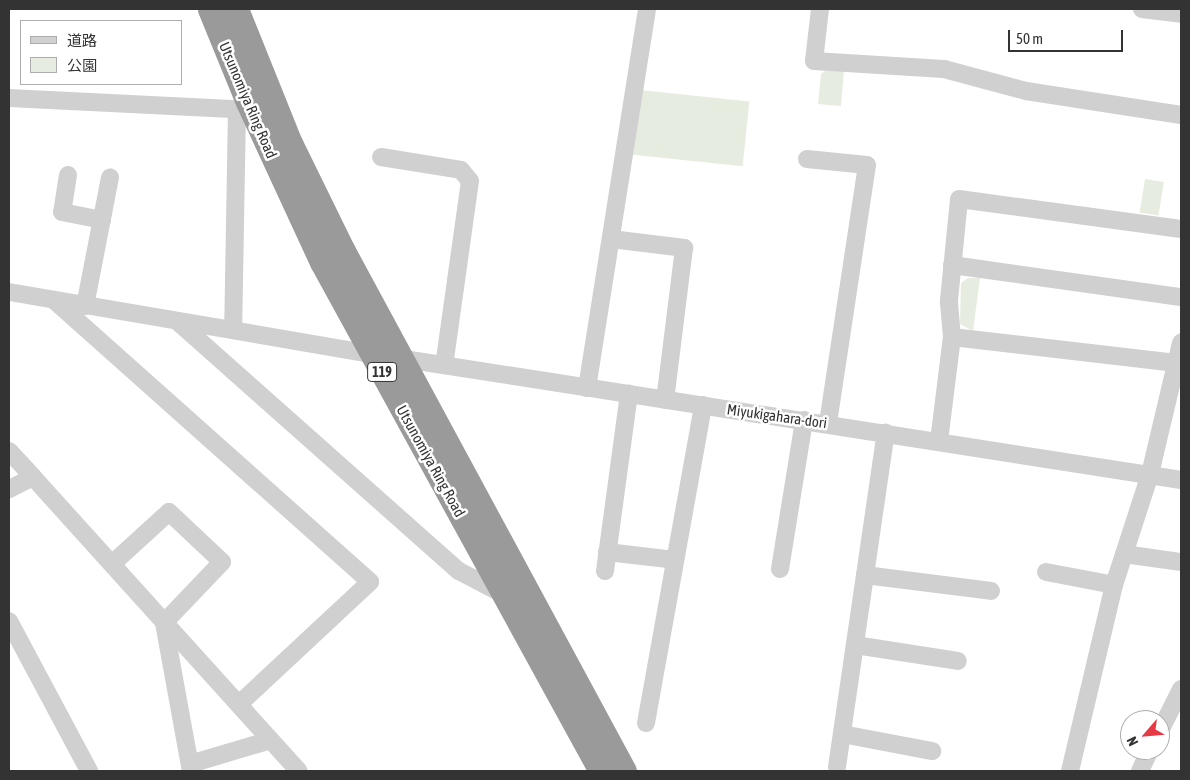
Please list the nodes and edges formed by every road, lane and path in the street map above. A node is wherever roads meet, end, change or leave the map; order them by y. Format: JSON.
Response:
{"nodes":[{"id":1,"x":210,"y":9,"type":"edge"},
{"id":2,"x":236,"y":9,"type":"edge"},
{"id":3,"x":647,"y":9,"type":"edge"},
{"id":4,"x":820,"y":9,"type":"edge"},
{"id":5,"x":1142,"y":9,"type":"edge"},
{"id":6,"x":1181,"y":14,"type":"edge"},
{"id":7,"x":9,"y":98,"type":"edge"},
{"id":8,"x":242,"y":105,"type":"junction"},
{"id":9,"x":1181,"y":115,"type":"edge"},
{"id":10,"x":381,"y":157,"type":"dead end"},
{"id":11,"x":807,"y":159,"type":"dead end"},
{"id":12,"x":68,"y":175,"type":"dead end"},
{"id":13,"x":110,"y":178,"type":"dead end"},
{"id":14,"x":102,"y":220,"type":"junction"},
{"id":15,"x":1181,"y":229,"type":"edge"},
{"id":16,"x":611,"y":239,"type":"junction"},
{"id":17,"x":952,"y":265,"type":"junction"},
{"id":18,"x":9,"y":292,"type":"edge"},
{"id":19,"x":1181,"y":297,"type":"edge"},
{"id":20,"x":55,"y":301,"type":"junction"},
{"id":21,"x":85,"y":306,"type":"junction"},
{"id":22,"x":177,"y":321,"type":"junction"},
{"id":23,"x":233,"y":330,"type":"junction"},
{"id":24,"x":952,"y":337,"type":"junction"},
{"id":25,"x":1181,"y":343,"type":"edge"},
{"id":26,"x":372,"y":354,"type":"junction"},
{"id":27,"x":400,"y":358,"type":"junction"},
{"id":28,"x":1176,"y":363,"type":"junction"},
{"id":29,"x":444,"y":366,"type":"junction"},
{"id":30,"x":587,"y":388,"type":"junction"},
{"id":31,"x":629,"y":394,"type":"junction"},
{"id":32,"x":665,"y":400,"type":"junction"},
{"id":33,"x":703,"y":405,"type":"junction"},
{"id":34,"x":804,"y":420,"type":"junction"},
{"id":35,"x":828,"y":424,"type":"junction"},
{"id":36,"x":886,"y":433,"type":"junction"},
{"id":37,"x":939,"y":441,"type":"junction"},
{"id":38,"x":9,"y":451,"type":"edge"},
{"id":39,"x":1150,"y":474,"type":"junction"},
{"id":40,"x":33,"y":477,"type":"junction"},
{"id":41,"x":1181,"y":480,"type":"edge"},
{"id":42,"x":9,"y":489,"type":"edge"},
{"id":43,"x":608,"y":552,"type":"junction"},
{"id":44,"x":1124,"y":554,"type":"junction"},
{"id":45,"x":675,"y":560,"type":"junction"},
{"id":46,"x":1181,"y":562,"type":"edge"},
{"id":47,"x":112,"y":564,"type":"junction"},
{"id":48,"x":780,"y":569,"type":"dead end"},
{"id":49,"x":605,"y":571,"type":"dead end"},
{"id":50,"x":1046,"y":572,"type":"dead end"},
{"id":51,"x":865,"y":574,"type":"junction"},
{"id":52,"x":1114,"y":585,"type":"junction"},
{"id":53,"x":991,"y":591,"type":"dead end"},
{"id":54,"x":503,"y":594,"type":"junction"},
{"id":55,"x":9,"y":621,"type":"edge"},
{"id":56,"x":164,"y":622,"type":"junction"},
{"id":57,"x":855,"y":645,"type":"junction"},
{"id":58,"x":958,"y":661,"type":"dead end"},
{"id":59,"x":1180,"y":695,"type":"edge"},
{"id":60,"x":239,"y":704,"type":"junction"},
{"id":61,"x":1170,"y":713,"type":"edge"},
{"id":62,"x":586,"y":723,"type":"junction"},
{"id":63,"x":646,"y":723,"type":"dead end"},
{"id":64,"x":842,"y":734,"type":"junction"},
{"id":65,"x":271,"y":740,"type":"junction"},
{"id":66,"x":932,"y":751,"type":"dead end"},
{"id":67,"x":837,"y":766,"type":"dead end"},
{"id":68,"x":190,"y":768,"type":"edge"},
{"id":69,"x":1074,"y":770,"type":"edge"},
{"id":70,"x":90,"y":771,"type":"edge"},
{"id":71,"x":299,"y":771,"type":"edge"},
{"id":72,"x":599,"y":771,"type":"edge"},
{"id":73,"x":624,"y":771,"type":"edge"},
{"id":74,"x":629,"y":771,"type":"edge"}],
"edges":[{"from":1,"to":8,"type":"highway","name":"Utsunomiya Ring Road","number":"119"},
{"from":2,"to":27,"type":"highway","name":"Utsunomiya Ring Road","number":"119"},
{"from":3,"to":16,"type":"street"},
{"from":4,"to":9,"type":"street"},
{"from":5,"to":6,"type":"street"},
{"from":7,"to":8,"type":"street"},
{"from":8,"to":23,"type":"street"},
{"from":8,"to":26,"type":"highway","name":"Utsunomiya Ring Road","number":"119"},
{"from":10,"to":29,"type":"street"},
{"from":11,"to":35,"type":"street"},
{"from":12,"to":14,"type":"street"},
{"from":13,"to":14,"type":"street"},
{"from":14,"to":21,"type":"street"},
{"from":15,"to":17,"type":"street"},
{"from":16,"to":30,"type":"street"},
{"from":16,"to":32,"type":"street"},
{"from":17,"to":19,"type":"street"},
{"from":17,"to":24,"type":"street"},
{"from":18,"to":20,"type":"street","name":"Miyukigahara-dori"},
{"from":20,"to":21,"type":"street","name":"Miyukigahara-dori"},
{"from":20,"to":60,"type":"street"},
{"from":21,"to":22,"type":"street","name":"Miyukigahara-dori"},
{"from":22,"to":23,"type":"street","name":"Miyukigahara-dori"},
{"from":22,"to":54,"type":"street"},
{"from":23,"to":26,"type":"street","name":"Miyukigahara-dori"},
{"from":24,"to":28,"type":"street"},
{"from":24,"to":37,"type":"street"},
{"from":25,"to":28,"type":"street"},
{"from":26,"to":27,"type":"street","name":"Miyukigahara-dori"},
{"from":26,"to":54,"type":"highway","name":"Utsunomiya Ring Road","number":"119"},
{"from":27,"to":29,"type":"street","name":"Miyukigahara-dori"},
{"from":27,"to":62,"type":"highway","name":"Utsunomiya Ring Road","number":"119"},
{"from":28,"to":39,"type":"street"},
{"from":29,"to":30,"type":"street","name":"Miyukigahara-dori"},
{"from":30,"to":31,"type":"street","name":"Miyukigahara-dori"},
{"from":31,"to":32,"type":"street","name":"Miyukigahara-dori"},
{"from":31,"to":43,"type":"street"},
{"from":32,"to":33,"type":"street","name":"Miyukigahara-dori"},
{"from":33,"to":34,"type":"street","name":"Miyukigahara-dori"},
{"from":33,"to":45,"type":"street"},
{"from":34,"to":35,"type":"street","name":"Miyukigahara-dori"},
{"from":34,"to":48,"type":"street"},
{"from":35,"to":36,"type":"street","name":"Miyukigahara-dori"},
{"from":36,"to":37,"type":"street","name":"Miyukigahara-dori"},
{"from":36,"to":51,"type":"street"},
{"from":37,"to":39,"type":"street","name":"Miyukigahara-dori"},
{"from":38,"to":40,"type":"street"},
{"from":39,"to":41,"type":"street","name":"Miyukigahara-dori"},
{"from":39,"to":44,"type":"street"},
{"from":40,"to":42,"type":"street"},
{"from":40,"to":47,"type":"street"},
{"from":43,"to":45,"type":"street"},
{"from":43,"to":49,"type":"street"},
{"from":44,"to":46,"type":"street"},
{"from":44,"to":52,"type":"street"},
{"from":45,"to":63,"type":"street"},
{"from":47,"to":56,"type":"street"},
{"from":47,"to":56,"type":"street"},
{"from":50,"to":52,"type":"street"},
{"from":51,"to":53,"type":"street"},
{"from":51,"to":57,"type":"street"},
{"from":52,"to":69,"type":"street"},
{"from":54,"to":62,"type":"highway","name":"Utsunomiya Ring Road","number":"119"},
{"from":55,"to":70,"type":"street"},
{"from":56,"to":60,"type":"street"},
{"from":56,"to":68,"type":"street"},
{"from":57,"to":58,"type":"street"},
{"from":57,"to":64,"type":"street"},
{"from":59,"to":61,"type":"street"},
{"from":60,"to":65,"type":"street"},
{"from":62,"to":72,"type":"highway","name":"Utsunomiya Ring Road","number":"119"},
{"from":62,"to":73,"type":"highway","name":"Utsunomiya Ring Road","number":"119"},
{"from":62,"to":74,"type":"highway","number":"119"},
{"from":64,"to":66,"type":"street"},
{"from":64,"to":67,"type":"street"},
{"from":65,"to":68,"type":"street"},
{"from":65,"to":71,"type":"street"}]}
